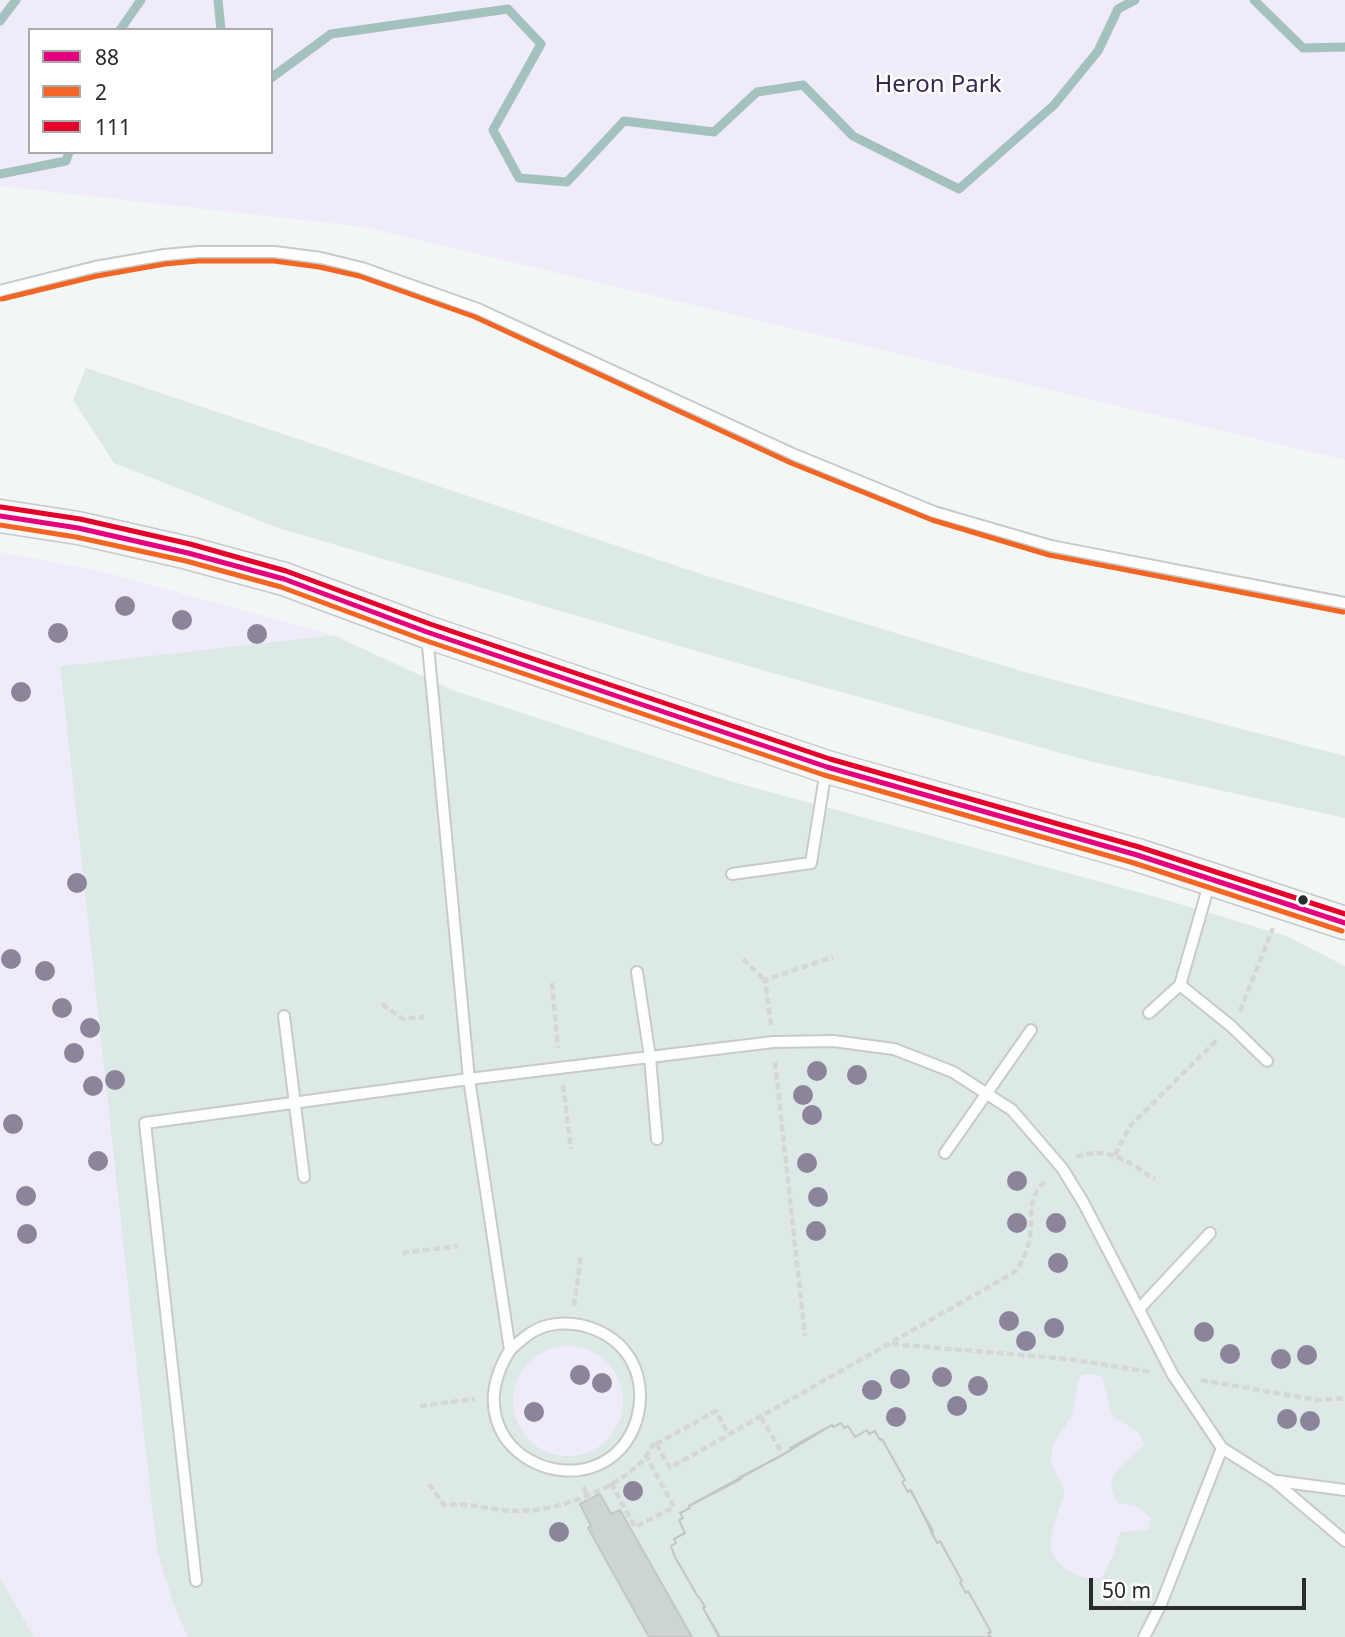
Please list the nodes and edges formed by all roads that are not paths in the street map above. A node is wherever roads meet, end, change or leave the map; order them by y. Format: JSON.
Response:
{"nodes":[{"id":1,"x":0,"y":291,"type":"edge"},
{"id":2,"x":0,"y":516,"type":"edge"},
{"id":3,"x":1345,"y":603,"type":"edge"},
{"id":4,"x":427,"y":632,"type":"junction"},
{"id":5,"x":827,"y":767,"type":"junction"},
{"id":6,"x":732,"y":874,"type":"dead end"},
{"id":7,"x":1211,"y":878,"type":"junction"},
{"id":8,"x":1345,"y":923,"type":"edge"},
{"id":9,"x":637,"y":972,"type":"dead end"},
{"id":10,"x":1180,"y":985,"type":"junction"},
{"id":11,"x":1149,"y":1013,"type":"dead end"},
{"id":12,"x":284,"y":1016,"type":"dead end"},
{"id":13,"x":1031,"y":1030,"type":"dead end"},
{"id":14,"x":650,"y":1057,"type":"junction"},
{"id":15,"x":1267,"y":1061,"type":"dead end"},
{"id":16,"x":470,"y":1079,"type":"junction"},
{"id":17,"x":986,"y":1092,"type":"junction"},
{"id":18,"x":295,"y":1102,"type":"junction"},
{"id":19,"x":657,"y":1139,"type":"dead end"},
{"id":20,"x":945,"y":1153,"type":"dead end"},
{"id":21,"x":304,"y":1177,"type":"dead end"},
{"id":22,"x":1210,"y":1233,"type":"dead end"},
{"id":23,"x":1139,"y":1308,"type":"junction"},
{"id":24,"x":510,"y":1350,"type":"junction"},
{"id":25,"x":1222,"y":1448,"type":"junction"},
{"id":26,"x":1274,"y":1481,"type":"junction"},
{"id":27,"x":1345,"y":1490,"type":"edge"},
{"id":28,"x":1345,"y":1541,"type":"edge"},
{"id":29,"x":196,"y":1581,"type":"dead end"},
{"id":30,"x":1144,"y":1637,"type":"edge"}],
"edges":[{"from":1,"to":3,"type":"lane"},
{"from":2,"to":4,"type":"main road"},
{"from":4,"to":5,"type":"main road"},
{"from":4,"to":16,"type":"lane"},
{"from":5,"to":6,"type":"lane"},
{"from":5,"to":7,"type":"main road"},
{"from":7,"to":8,"type":"main road"},
{"from":7,"to":10,"type":"lane"},
{"from":9,"to":14,"type":"lane"},
{"from":10,"to":11,"type":"lane"},
{"from":10,"to":15,"type":"lane"},
{"from":12,"to":18,"type":"lane"},
{"from":13,"to":17,"type":"lane"},
{"from":14,"to":16,"type":"lane"},
{"from":14,"to":17,"type":"lane"},
{"from":14,"to":19,"type":"lane"},
{"from":16,"to":18,"type":"lane"},
{"from":16,"to":24,"type":"lane"},
{"from":17,"to":20,"type":"lane"},
{"from":17,"to":23,"type":"lane"},
{"from":18,"to":21,"type":"lane"},
{"from":18,"to":29,"type":"lane"},
{"from":22,"to":23,"type":"lane"},
{"from":23,"to":25,"type":"lane"},
{"from":24,"to":24,"type":"lane"},
{"from":25,"to":26,"type":"lane"},
{"from":25,"to":30,"type":"lane"},
{"from":26,"to":27,"type":"lane"},
{"from":26,"to":28,"type":"lane"}]}
